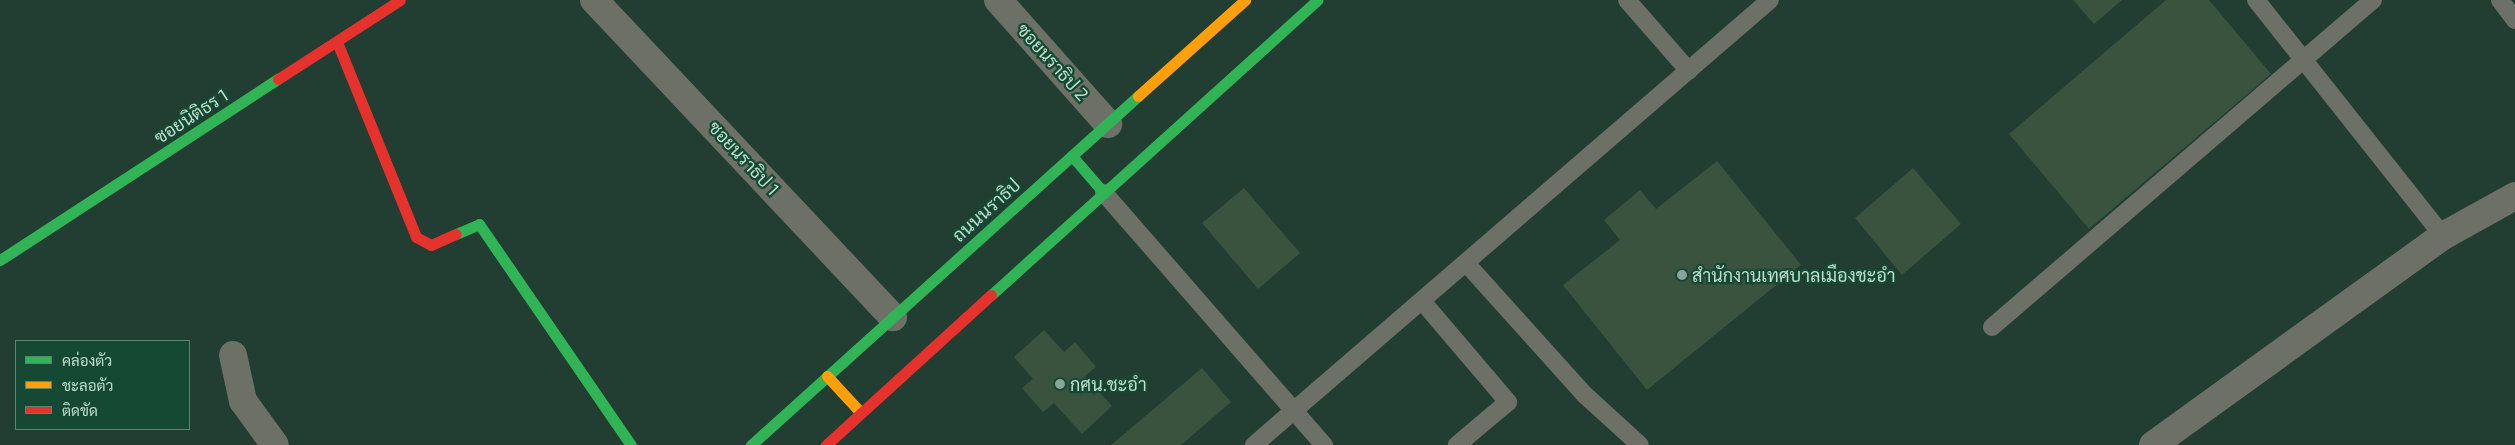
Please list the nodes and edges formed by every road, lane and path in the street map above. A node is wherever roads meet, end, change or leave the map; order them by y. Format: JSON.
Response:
{"nodes":[{"id":1,"x":400,"y":0,"type":"edge"},
{"id":2,"x":594,"y":0,"type":"edge"},
{"id":3,"x":1245,"y":0,"type":"edge"},
{"id":4,"x":1317,"y":0,"type":"edge"},
{"id":5,"x":1627,"y":0,"type":"edge"},
{"id":6,"x":1770,"y":0,"type":"edge"},
{"id":7,"x":2256,"y":0,"type":"edge"},
{"id":8,"x":2374,"y":0,"type":"edge"},
{"id":9,"x":2500,"y":0,"type":"edge"},
{"id":10,"x":1009,"y":4,"type":"edge"},
{"id":11,"x":2515,"y":20,"type":"edge"},
{"id":12,"x":337,"y":42,"type":"junction"},
{"id":13,"x":2302,"y":58,"type":"junction"},
{"id":14,"x":1689,"y":71,"type":"junction"},
{"id":15,"x":1108,"y":124,"type":"junction"},
{"id":16,"x":1072,"y":156,"type":"junction"},
{"id":17,"x":1104,"y":193,"type":"junction"},
{"id":18,"x":2515,"y":196,"type":"edge"},
{"id":19,"x":2443,"y":236,"type":"junction"},
{"id":20,"x":0,"y":260,"type":"edge"},
{"id":21,"x":1466,"y":263,"type":"junction"},
{"id":22,"x":1422,"y":301,"type":"junction"},
{"id":23,"x":894,"y":317,"type":"junction"},
{"id":24,"x":1992,"y":327,"type":"dead end"},
{"id":25,"x":233,"y":356,"type":"dead end"},
{"id":26,"x":828,"y":376,"type":"junction"},
{"id":27,"x":1294,"y":410,"type":"junction"},
{"id":28,"x":861,"y":413,"type":"junction"},
{"id":29,"x":275,"y":445,"type":"edge"},
{"id":30,"x":631,"y":445,"type":"edge"},
{"id":31,"x":751,"y":445,"type":"edge"},
{"id":32,"x":826,"y":445,"type":"edge"},
{"id":33,"x":1254,"y":445,"type":"edge"},
{"id":34,"x":1324,"y":445,"type":"edge"},
{"id":35,"x":1457,"y":445,"type":"edge"},
{"id":36,"x":1640,"y":445,"type":"edge"},
{"id":37,"x":2152,"y":445,"type":"edge"}],
"edges":[{"from":1,"to":12,"type":"street","name":"ซอยนิติธร 1"},
{"from":2,"to":23,"type":"street","name":"ซอยนราธิป 1"},
{"from":3,"to":15,"type":"street","name":"ถนนนราธิป"},
{"from":4,"to":17,"type":"street"},
{"from":5,"to":14,"type":"lane"},
{"from":6,"to":14,"type":"lane"},
{"from":7,"to":13,"type":"lane"},
{"from":8,"to":13,"type":"lane"},
{"from":9,"to":11,"type":"lane"},
{"from":10,"to":15,"type":"street","name":"ซอยนราธิป 2"},
{"from":12,"to":20,"type":"street","name":"ซอยนิติธร 1"},
{"from":12,"to":30,"type":"street"},
{"from":13,"to":19,"type":"lane"},
{"from":13,"to":24,"type":"lane"},
{"from":14,"to":21,"type":"lane"},
{"from":15,"to":16,"type":"street","name":"ถนนนราธิป"},
{"from":16,"to":17,"type":"street"},
{"from":16,"to":23,"type":"street","name":"ถนนนราธิป"},
{"from":17,"to":27,"type":"lane"},
{"from":17,"to":28,"type":"street"},
{"from":18,"to":19,"type":"street"},
{"from":19,"to":37,"type":"street"},
{"from":21,"to":22,"type":"lane"},
{"from":21,"to":36,"type":"lane"},
{"from":22,"to":27,"type":"lane"},
{"from":22,"to":35,"type":"lane"},
{"from":23,"to":26,"type":"street","name":"ถนนนราธิป"},
{"from":25,"to":29,"type":"street"},
{"from":26,"to":28,"type":"street"},
{"from":26,"to":31,"type":"street","name":"ถนนนราธิป"},
{"from":27,"to":33,"type":"lane"},
{"from":27,"to":34,"type":"lane"},
{"from":28,"to":32,"type":"street"}]}
